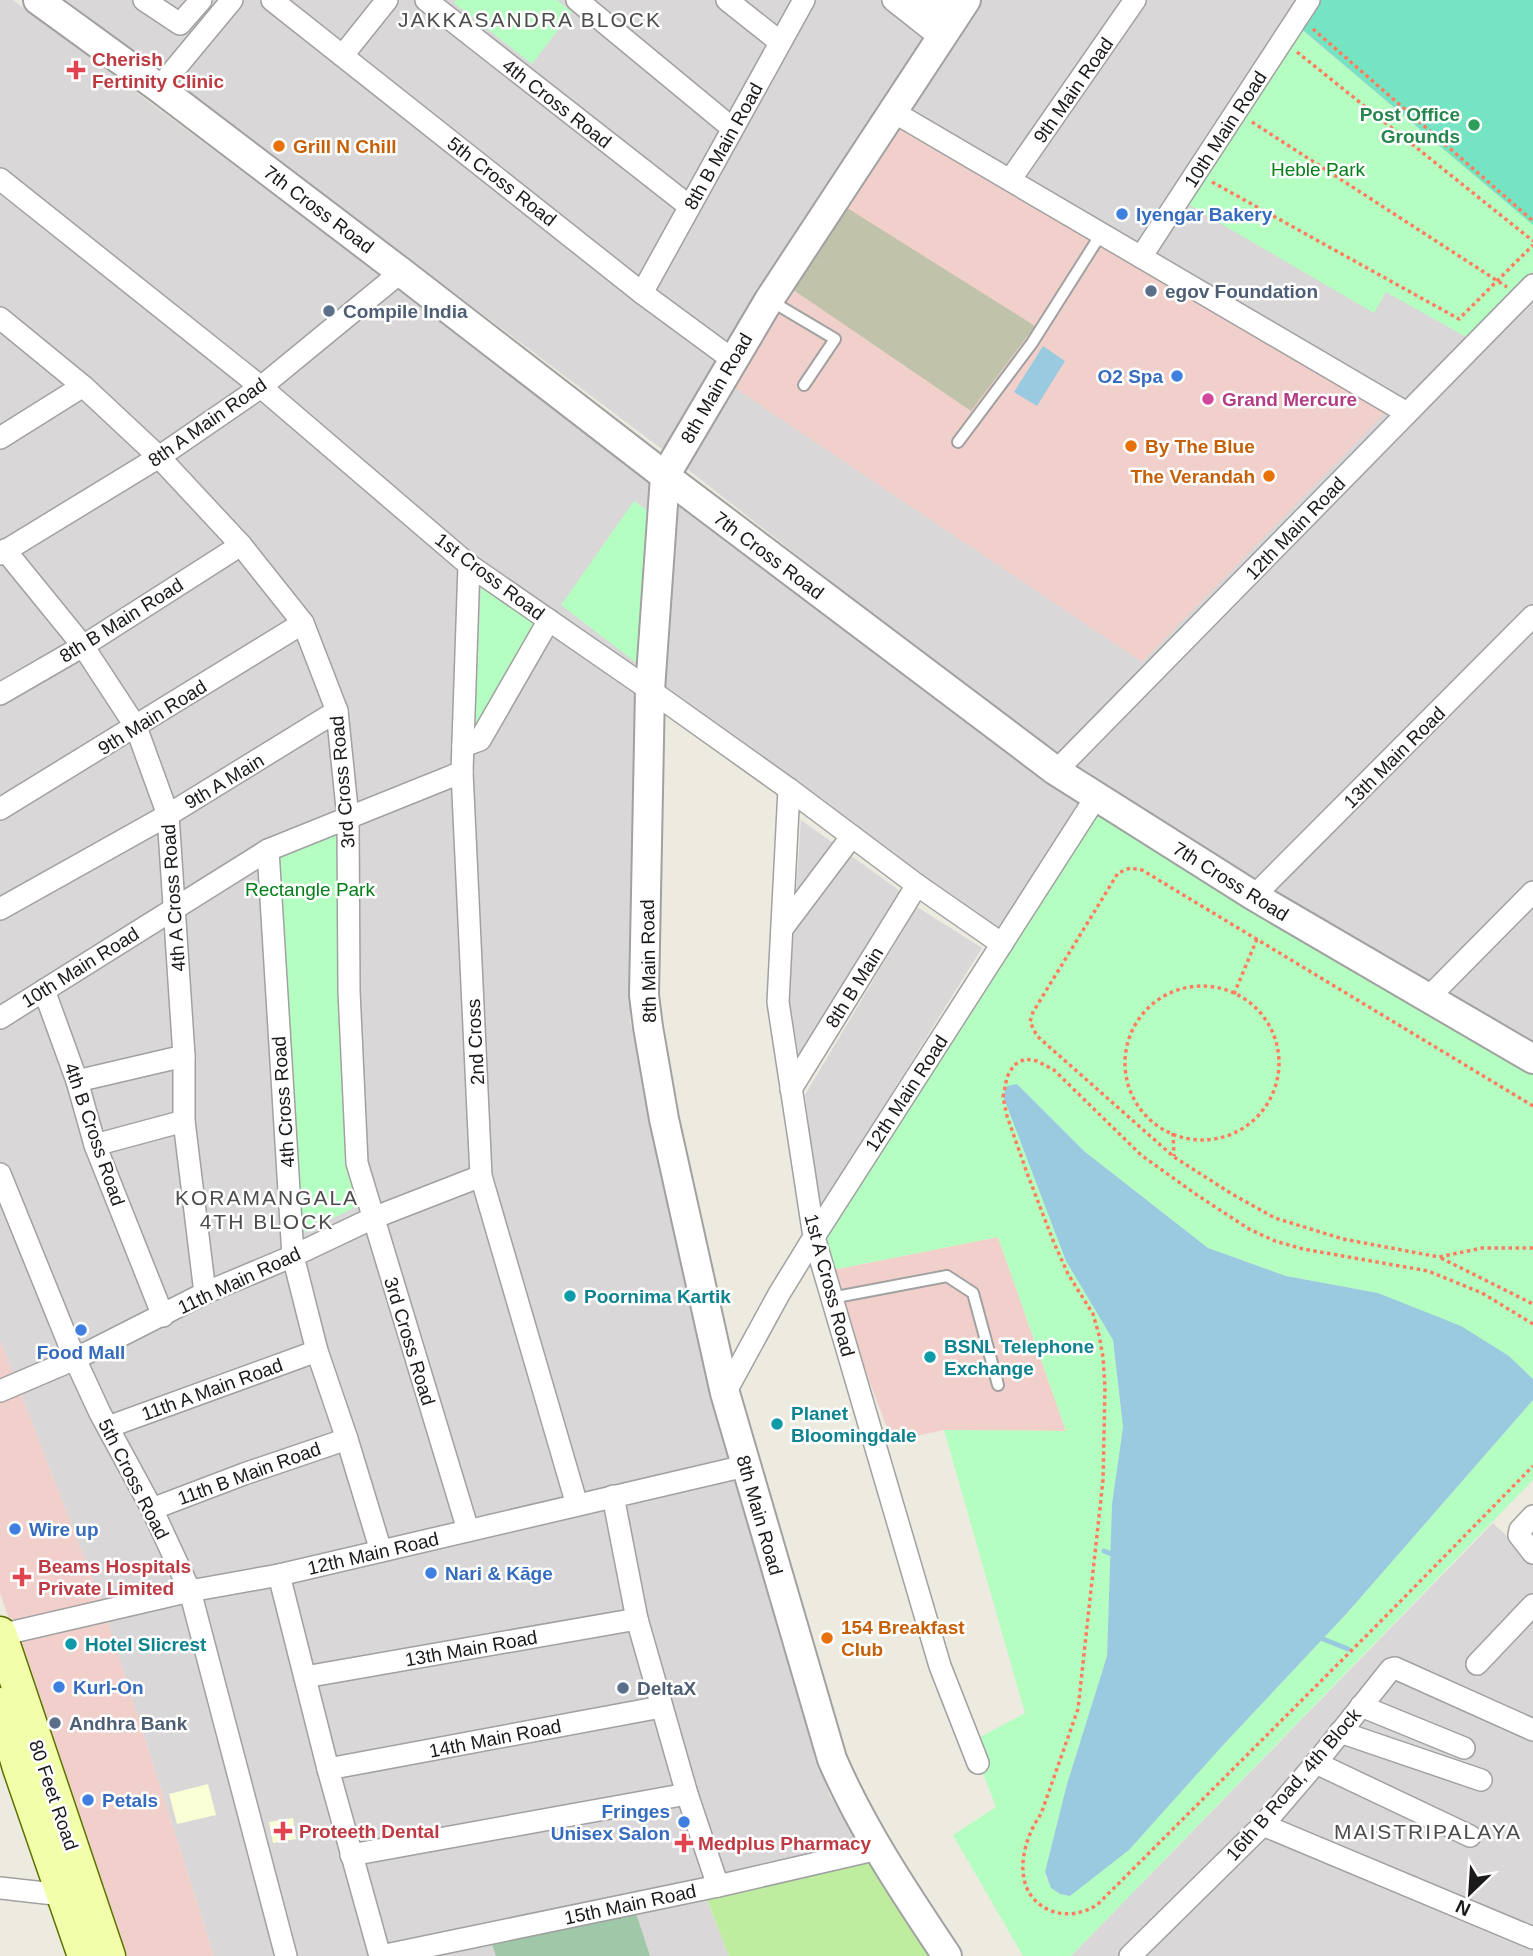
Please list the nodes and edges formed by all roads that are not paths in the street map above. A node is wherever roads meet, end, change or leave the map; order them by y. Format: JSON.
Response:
{"nodes":[{"id":1,"x":38,"y":0,"type":"edge"},
{"id":2,"x":144,"y":0,"type":"edge"},
{"id":3,"x":201,"y":0,"type":"edge"},
{"id":4,"x":232,"y":0,"type":"edge"},
{"id":5,"x":272,"y":0,"type":"edge"},
{"id":6,"x":387,"y":0,"type":"edge"},
{"id":7,"x":426,"y":0,"type":"edge"},
{"id":8,"x":577,"y":0,"type":"edge"},
{"id":9,"x":727,"y":0,"type":"edge"},
{"id":10,"x":804,"y":0,"type":"edge"},
{"id":11,"x":893,"y":0,"type":"edge"},
{"id":12,"x":909,"y":0,"type":"edge"},
{"id":13,"x":945,"y":0,"type":"edge"},
{"id":14,"x":966,"y":0,"type":"edge"},
{"id":15,"x":1135,"y":0,"type":"edge"},
{"id":16,"x":1309,"y":0,"type":"edge"},
{"id":17,"x":941,"y":37,"type":"junction"},
{"id":18,"x":780,"y":42,"type":"junction"},
{"id":19,"x":343,"y":55,"type":"junction"},
{"id":20,"x":159,"y":88,"type":"junction"},
{"id":21,"x":892,"y":111,"type":"junction"},
{"id":22,"x":732,"y":128,"type":"junction"},
{"id":23,"x":0,"y":179,"type":"edge"},
{"id":24,"x":1010,"y":180,"type":"junction"},
{"id":25,"x":689,"y":206,"type":"junction"},
{"id":26,"x":1101,"y":233,"type":"junction"},
{"id":27,"x":1141,"y":257,"type":"junction"},
{"id":28,"x":401,"y":272,"type":"junction"},
{"id":29,"x":1527,"y":291,"type":"edge"},
{"id":30,"x":642,"y":293,"type":"junction"},
{"id":31,"x":769,"y":300,"type":"junction"},
{"id":32,"x":0,"y":318,"type":"edge"},
{"id":33,"x":733,"y":360,"type":"junction"},
{"id":34,"x":804,"y":385,"type":"dead end"},
{"id":35,"x":83,"y":386,"type":"junction"},
{"id":36,"x":261,"y":387,"type":"junction"},
{"id":37,"x":1407,"y":413,"type":"junction"},
{"id":38,"x":0,"y":439,"type":"edge"},
{"id":39,"x":958,"y":442,"type":"dead end"},
{"id":40,"x":159,"y":457,"type":"junction"},
{"id":41,"x":665,"y":476,"type":"junction"},
{"id":42,"x":241,"y":545,"type":"junction"},
{"id":43,"x":3,"y":552,"type":"edge"},
{"id":44,"x":469,"y":565,"type":"junction"},
{"id":45,"x":1533,"y":616,"type":"edge"},
{"id":46,"x":549,"y":620,"type":"junction"},
{"id":47,"x":303,"y":623,"type":"junction"},
{"id":48,"x":83,"y":646,"type":"junction"},
{"id":49,"x":650,"y":690,"type":"junction"},
{"id":50,"x":0,"y":694,"type":"edge"},
{"id":51,"x":337,"y":711,"type":"junction"},
{"id":52,"x":136,"y":727,"type":"junction"},
{"id":53,"x":463,"y":746,"type":"junction"},
{"id":54,"x":1056,"y":771,"type":"junction"},
{"id":55,"x":462,"y":772,"type":"junction"},
{"id":56,"x":789,"y":789,"type":"junction"},
{"id":57,"x":1096,"y":797,"type":"junction"},
{"id":58,"x":0,"y":809,"type":"edge"},
{"id":59,"x":168,"y":815,"type":"junction"},
{"id":60,"x":348,"y":818,"type":"junction"},
{"id":61,"x":852,"y":836,"type":"junction"},
{"id":62,"x":268,"y":850,"type":"junction"},
{"id":63,"x":917,"y":885,"type":"junction"},
{"id":64,"x":1533,"y":892,"type":"edge"},
{"id":65,"x":1254,"y":897,"type":"junction"},
{"id":66,"x":0,"y":909,"type":"edge"},
{"id":67,"x":173,"y":909,"type":"junction"},
{"id":68,"x":782,"y":929,"type":"junction"},
{"id":69,"x":1002,"y":944,"type":"junction"},
{"id":70,"x":44,"y":990,"type":"junction"},
{"id":71,"x":1427,"y":999,"type":"junction"},
{"id":72,"x":0,"y":1018,"type":"edge"},
{"id":73,"x":184,"y":1056,"type":"junction"},
{"id":74,"x":1533,"y":1059,"type":"edge"},
{"id":75,"x":77,"y":1081,"type":"junction"},
{"id":76,"x":791,"y":1089,"type":"junction"},
{"id":77,"x":184,"y":1121,"type":"junction"},
{"id":78,"x":95,"y":1145,"type":"junction"},
{"id":79,"x":0,"y":1174,"type":"edge"},
{"id":80,"x":481,"y":1176,"type":"junction"},
{"id":81,"x":373,"y":1217,"type":"junction"},
{"id":82,"x":814,"y":1237,"type":"junction"},
{"id":83,"x":293,"y":1256,"type":"junction"},
{"id":84,"x":205,"y":1293,"type":"junction"},
{"id":85,"x":831,"y":1298,"type":"junction"},
{"id":86,"x":163,"y":1316,"type":"junction"},
{"id":87,"x":317,"y":1352,"type":"junction"},
{"id":88,"x":75,"y":1359,"type":"junction"},
{"id":89,"x":998,"y":1385,"type":"dead end"},
{"id":90,"x":0,"y":1391,"type":"edge"},
{"id":91,"x":725,"y":1393,"type":"junction"},
{"id":92,"x":108,"y":1427,"type":"junction"},
{"id":93,"x":347,"y":1439,"type":"junction"},
{"id":94,"x":745,"y":1466,"type":"junction"},
{"id":95,"x":613,"y":1496,"type":"junction"},
{"id":96,"x":577,"y":1505,"type":"junction"},
{"id":97,"x":152,"y":1509,"type":"junction"},
{"id":98,"x":1533,"y":1516,"type":"edge"},
{"id":99,"x":468,"y":1530,"type":"junction"},
{"id":100,"x":381,"y":1551,"type":"junction"},
{"id":101,"x":1533,"y":1553,"type":"edge"},
{"id":102,"x":279,"y":1575,"type":"junction"},
{"id":103,"x":190,"y":1591,"type":"junction"},
{"id":104,"x":1533,"y":1605,"type":"edge"},
{"id":105,"x":637,"y":1619,"type":"junction"},
{"id":106,"x":0,"y":1634,"type":"edge"},
{"id":107,"x":1477,"y":1664,"type":"dead end"},
{"id":108,"x":305,"y":1677,"type":"junction"},
{"id":109,"x":0,"y":1704,"type":"edge"},
{"id":110,"x":1361,"y":1706,"type":"junction"},
{"id":111,"x":661,"y":1707,"type":"junction"},
{"id":112,"x":1533,"y":1730,"type":"edge"},
{"id":113,"x":1340,"y":1732,"type":"junction"},
{"id":114,"x":1464,"y":1748,"type":"dead end"},
{"id":115,"x":978,"y":1763,"type":"dead end"},
{"id":116,"x":1316,"y":1763,"type":"junction"},
{"id":117,"x":328,"y":1769,"type":"junction"},
{"id":118,"x":23,"y":1774,"type":"edge"},
{"id":119,"x":1481,"y":1780,"type":"dead end"},
{"id":120,"x":687,"y":1794,"type":"junction"},
{"id":121,"x":1263,"y":1825,"type":"junction"},
{"id":122,"x":1470,"y":1836,"type":"dead end"},
{"id":123,"x":878,"y":1849,"type":"junction"},
{"id":124,"x":351,"y":1855,"type":"junction"},
{"id":125,"x":718,"y":1886,"type":"junction"},
{"id":126,"x":0,"y":1888,"type":"edge"},
{"id":127,"x":63,"y":1895,"type":"junction"},
{"id":128,"x":1533,"y":1938,"type":"edge"},
{"id":129,"x":84,"y":1956,"type":"edge"},
{"id":130,"x":109,"y":1956,"type":"edge"},
{"id":131,"x":286,"y":1956,"type":"edge"},
{"id":132,"x":380,"y":1956,"type":"edge"},
{"id":133,"x":947,"y":1956,"type":"edge"},
{"id":134,"x":1130,"y":1956,"type":"edge"}],
"edges":[{"from":1,"to":20,"type":"street","name":"7th Cross Road"},
{"from":2,"to":3,"type":"street"},
{"from":4,"to":20,"type":"street"},
{"from":5,"to":19,"type":"street","name":"5th Cross Road"},
{"from":6,"to":19,"type":"street"},
{"from":7,"to":25,"type":"street","name":"4th Cross Road"},
{"from":8,"to":22,"type":"street"},
{"from":9,"to":18,"type":"street"},
{"from":10,"to":18,"type":"street","name":"8th B Main Road"},
{"from":11,"to":17,"type":"street"},
{"from":12,"to":13,"type":"street"},
{"from":14,"to":17,"type":"street","name":"8th Main Road"},
{"from":15,"to":24,"type":"street","name":"9th Main Road"},
{"from":16,"to":27,"type":"street","name":"10th Main Road"},
{"from":17,"to":21,"type":"street","name":"8th Main Road"},
{"from":18,"to":22,"type":"street","name":"8th B Main Road"},
{"from":19,"to":30,"type":"street","name":"5th Cross Road"},
{"from":20,"to":28,"type":"street","name":"7th Cross Road"},
{"from":21,"to":24,"type":"street"},
{"from":21,"to":31,"type":"street","name":"8th Main Road"},
{"from":22,"to":25,"type":"street","name":"8th B Main Road"},
{"from":23,"to":36,"type":"street","name":"1st Cross Road"},
{"from":24,"to":26,"type":"street"},
{"from":25,"to":30,"type":"street","name":"8th B Main Road"},
{"from":26,"to":27,"type":"street"},
{"from":26,"to":39,"type":"lane"},
{"from":27,"to":37,"type":"street"},
{"from":28,"to":36,"type":"street","name":"8th A Main Road"},
{"from":28,"to":41,"type":"street","name":"7th Cross Road"},
{"from":29,"to":37,"type":"street","name":"12th Main Road"},
{"from":30,"to":33,"type":"street","name":"5th Cross Road"},
{"from":31,"to":33,"type":"street","name":"8th Main Road"},
{"from":31,"to":34,"type":"lane"},
{"from":32,"to":35,"type":"street","name":"3rd Cross Road"},
{"from":33,"to":41,"type":"street","name":"8th Main Road"},
{"from":35,"to":38,"type":"street"},
{"from":35,"to":40,"type":"street","name":"3rd Cross Road"},
{"from":36,"to":40,"type":"street","name":"8th A Main Road"},
{"from":36,"to":44,"type":"street","name":"1st Cross Road"},
{"from":37,"to":54,"type":"street","name":"12th Main Road"},
{"from":40,"to":42,"type":"street","name":"3rd Cross Road"},
{"from":40,"to":43,"type":"street","name":"8th A Main Road"},
{"from":41,"to":49,"type":"street","name":"8th Main Road"},
{"from":41,"to":54,"type":"street","name":"7th Cross Road"},
{"from":42,"to":47,"type":"street","name":"3rd Cross Road"},
{"from":42,"to":48,"type":"street","name":"8th B Main Road"},
{"from":43,"to":48,"type":"street","name":"4th A Cross Road"},
{"from":44,"to":46,"type":"street","name":"1st Cross Road"},
{"from":44,"to":53,"type":"street","name":"2nd Cross"},
{"from":45,"to":65,"type":"street","name":"13th Main Road"},
{"from":46,"to":49,"type":"street","name":"1st Cross Road"},
{"from":46,"to":53,"type":"street"},
{"from":47,"to":51,"type":"street","name":"3rd Cross Road"},
{"from":47,"to":52,"type":"street","name":"9th Main Road"},
{"from":48,"to":50,"type":"street","name":"8th B Main Road"},
{"from":48,"to":52,"type":"street","name":"4th A Cross Road"},
{"from":49,"to":56,"type":"street","name":"1st Cross Road"},
{"from":49,"to":91,"type":"street","name":"8th Main Road"},
{"from":51,"to":59,"type":"street","name":"9th A Main"},
{"from":51,"to":60,"type":"street","name":"3rd Cross Road"},
{"from":52,"to":58,"type":"street","name":"9th Main Road"},
{"from":52,"to":59,"type":"street","name":"4th A Cross Road"},
{"from":53,"to":55,"type":"street","name":"2nd Cross"},
{"from":54,"to":57,"type":"street","name":"7th Cross Road"},
{"from":55,"to":60,"type":"street","name":"10th Main Road"},
{"from":55,"to":80,"type":"street","name":"2nd Cross"},
{"from":56,"to":61,"type":"street","name":"1st Cross Road"},
{"from":56,"to":68,"type":"street","name":"1st A Cross Road"},
{"from":57,"to":65,"type":"street","name":"7th Cross Road"},
{"from":57,"to":69,"type":"street","name":"12th Main Road"},
{"from":59,"to":66,"type":"street","name":"9th A Main"},
{"from":59,"to":67,"type":"street","name":"4th A Cross Road"},
{"from":60,"to":62,"type":"street","name":"10th Main Road"},
{"from":60,"to":81,"type":"street","name":"3rd Cross Road"},
{"from":61,"to":63,"type":"street","name":"1st Cross Road"},
{"from":61,"to":68,"type":"street"},
{"from":62,"to":67,"type":"street","name":"10th Main Road"},
{"from":62,"to":83,"type":"street","name":"4th Cross Road"},
{"from":63,"to":69,"type":"street","name":"1st Cross Road"},
{"from":63,"to":76,"type":"street","name":"8th B Main"},
{"from":64,"to":71,"type":"street"},
{"from":65,"to":71,"type":"street","name":"7th Cross Road"},
{"from":67,"to":70,"type":"street","name":"10th Main Road"},
{"from":67,"to":73,"type":"street","name":"4th A Cross Road"},
{"from":68,"to":76,"type":"street","name":"1st A Cross Road"},
{"from":69,"to":82,"type":"street","name":"12th Main Road"},
{"from":70,"to":72,"type":"street","name":"10th Main Road"},
{"from":70,"to":75,"type":"street","name":"4th B Cross Road"},
{"from":71,"to":74,"type":"street","name":"7th Cross Road"},
{"from":73,"to":75,"type":"street"},
{"from":73,"to":77,"type":"street","name":"4th A Cross Road"},
{"from":75,"to":78,"type":"street","name":"4th B Cross Road"},
{"from":76,"to":82,"type":"street","name":"1st A Cross Road"},
{"from":77,"to":78,"type":"street"},
{"from":77,"to":84,"type":"street","name":"4th A Cross Road"},
{"from":78,"to":86,"type":"street","name":"4th B Cross Road"},
{"from":79,"to":88,"type":"street","name":"5th Cross Road"},
{"from":80,"to":81,"type":"street","name":"11th Main Road"},
{"from":80,"to":96,"type":"street","name":"2nd Cross"},
{"from":81,"to":83,"type":"street","name":"11th Main Road"},
{"from":81,"to":99,"type":"street","name":"3rd Cross Road"},
{"from":82,"to":85,"type":"street","name":"1st A Cross Road"},
{"from":82,"to":91,"type":"street","name":"12th Main Road"},
{"from":83,"to":84,"type":"street","name":"11th Main Road"},
{"from":83,"to":87,"type":"street","name":"4th Cross Road"},
{"from":84,"to":86,"type":"street","name":"11th Main Road"},
{"from":85,"to":89,"type":"lane"},
{"from":85,"to":115,"type":"street","name":"1st A Cross Road"},
{"from":86,"to":88,"type":"street","name":"11th Main Road"},
{"from":87,"to":92,"type":"street","name":"11th A Main Road"},
{"from":87,"to":93,"type":"street","name":"4th Cross Road"},
{"from":88,"to":90,"type":"street","name":"11th Main Road"},
{"from":88,"to":92,"type":"street","name":"5th Cross Road"},
{"from":91,"to":94,"type":"street","name":"8th Main Road"},
{"from":92,"to":97,"type":"street","name":"5th Cross Road"},
{"from":93,"to":97,"type":"street","name":"11th B Main Road"},
{"from":93,"to":100,"type":"street","name":"4th Cross Road"},
{"from":94,"to":95,"type":"street","name":"12th Main Road"},
{"from":94,"to":123,"type":"street","name":"8th Main Road"},
{"from":95,"to":96,"type":"street","name":"12th Main Road"},
{"from":95,"to":105,"type":"street"},
{"from":96,"to":99,"type":"street","name":"12th Main Road"},
{"from":97,"to":103,"type":"street","name":"5th Cross Road"},
{"from":98,"to":101,"type":"street"},
{"from":99,"to":100,"type":"street","name":"12th Main Road"},
{"from":100,"to":102,"type":"street","name":"12th Main Road"},
{"from":102,"to":103,"type":"street","name":"12th Main Road"},
{"from":102,"to":108,"type":"street"},
{"from":103,"to":106,"type":"street","name":"12th Main Road"},
{"from":103,"to":131,"type":"street","name":"5th Cross Road"},
{"from":104,"to":107,"type":"street"},
{"from":105,"to":108,"type":"street","name":"13th Main Road"},
{"from":105,"to":111,"type":"street"},
{"from":106,"to":118,"type":"main road","name":"80 Feet Road"},
{"from":108,"to":117,"type":"street"},
{"from":109,"to":118,"type":"main road","name":"80 Feet Road"},
{"from":110,"to":112,"type":"street","name":"16th B Road, 4th Block"},
{"from":110,"to":113,"type":"street","name":"16th B Road, 4th Block"},
{"from":110,"to":114,"type":"street"},
{"from":111,"to":117,"type":"street","name":"14th Main Road"},
{"from":111,"to":120,"type":"street"},
{"from":113,"to":116,"type":"street","name":"16th B Road, 4th Block"},
{"from":113,"to":119,"type":"street"},
{"from":116,"to":121,"type":"street","name":"16th B Road, 4th Block"},
{"from":116,"to":122,"type":"street"},
{"from":117,"to":124,"type":"street"},
{"from":118,"to":127,"type":"main road","name":"80 Feet Road"},
{"from":118,"to":130,"type":"main road","name":"80 Feet Road"},
{"from":120,"to":124,"type":"street"},
{"from":120,"to":125,"type":"street"},
{"from":121,"to":128,"type":"street"},
{"from":121,"to":134,"type":"street","name":"16th B Road, 4th Block"},
{"from":123,"to":125,"type":"street","name":"15th Main Road"},
{"from":123,"to":133,"type":"street","name":"8th Main Road"},
{"from":124,"to":132,"type":"street"},
{"from":125,"to":132,"type":"street","name":"15th Main Road"},
{"from":126,"to":127,"type":"street"},
{"from":127,"to":129,"type":"main road","name":"80 Feet Road"}]}
